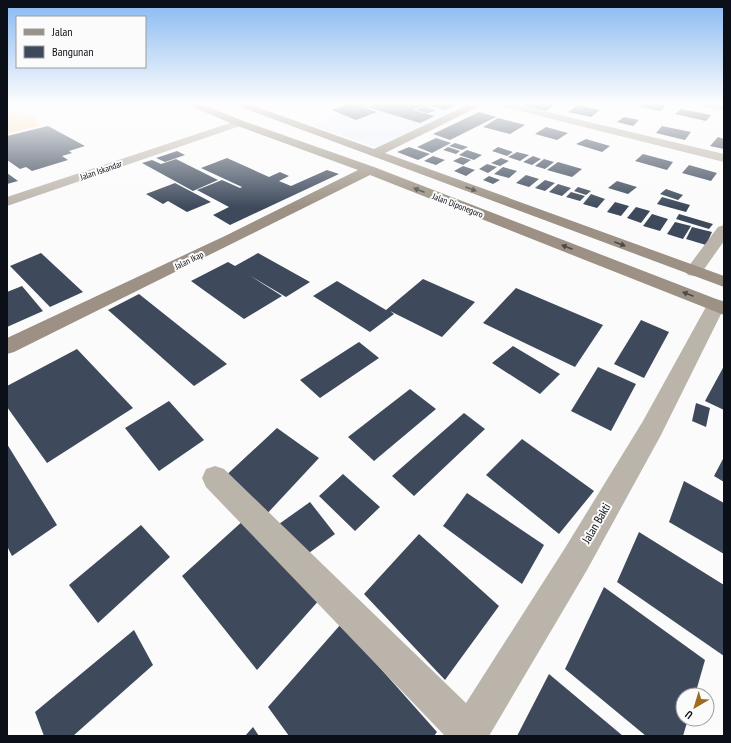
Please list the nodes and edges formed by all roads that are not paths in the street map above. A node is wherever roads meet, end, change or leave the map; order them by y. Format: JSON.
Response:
{"nodes":[{"id":1,"x":196,"y":138,"type":"edge"},
{"id":2,"x":280,"y":138,"type":"edge"},
{"id":3,"x":331,"y":138,"type":"edge"},
{"id":4,"x":407,"y":138,"type":"edge"},
{"id":5,"x":642,"y":138,"type":"edge"},
{"id":6,"x":374,"y":154,"type":"junction"},
{"id":7,"x":724,"y":158,"type":"edge"},
{"id":8,"x":369,"y":170,"type":"junction"},
{"id":9,"x":7,"y":202,"type":"edge"},
{"id":10,"x":724,"y":230,"type":"edge"},
{"id":11,"x":694,"y":271,"type":"junction"},
{"id":12,"x":721,"y":299,"type":"edge"},
{"id":13,"x":7,"y":347,"type":"edge"},
{"id":14,"x":215,"y":478,"type":"dead end"},
{"id":15,"x":468,"y":735,"type":"edge"}],
"edges":[{"from":1,"to":9,"type":"street","name":"Jalan Iskandar"},
{"from":2,"to":8,"type":"main road","name":"Jalan Diponegoro"},
{"from":3,"to":6,"type":"main road","name":"Jalan Diponegoro"},
{"from":4,"to":6,"type":"main road"},
{"from":5,"to":7,"type":"street"},
{"from":6,"to":11,"type":"main road","name":"Jalan Diponegoro","one_way":true},
{"from":12,"to":8,"type":"main road","name":"Jalan Diponegoro","one_way":true},
{"from":8,"to":13,"type":"main road","name":"Jalan Ikap"},
{"from":10,"to":11,"type":"street"},
{"from":11,"to":12,"type":"main road","name":"Jalan Diponegoro"},
{"from":12,"to":15,"type":"street","name":"Jalan Bakti"},
{"from":14,"to":15,"type":"street"}]}
